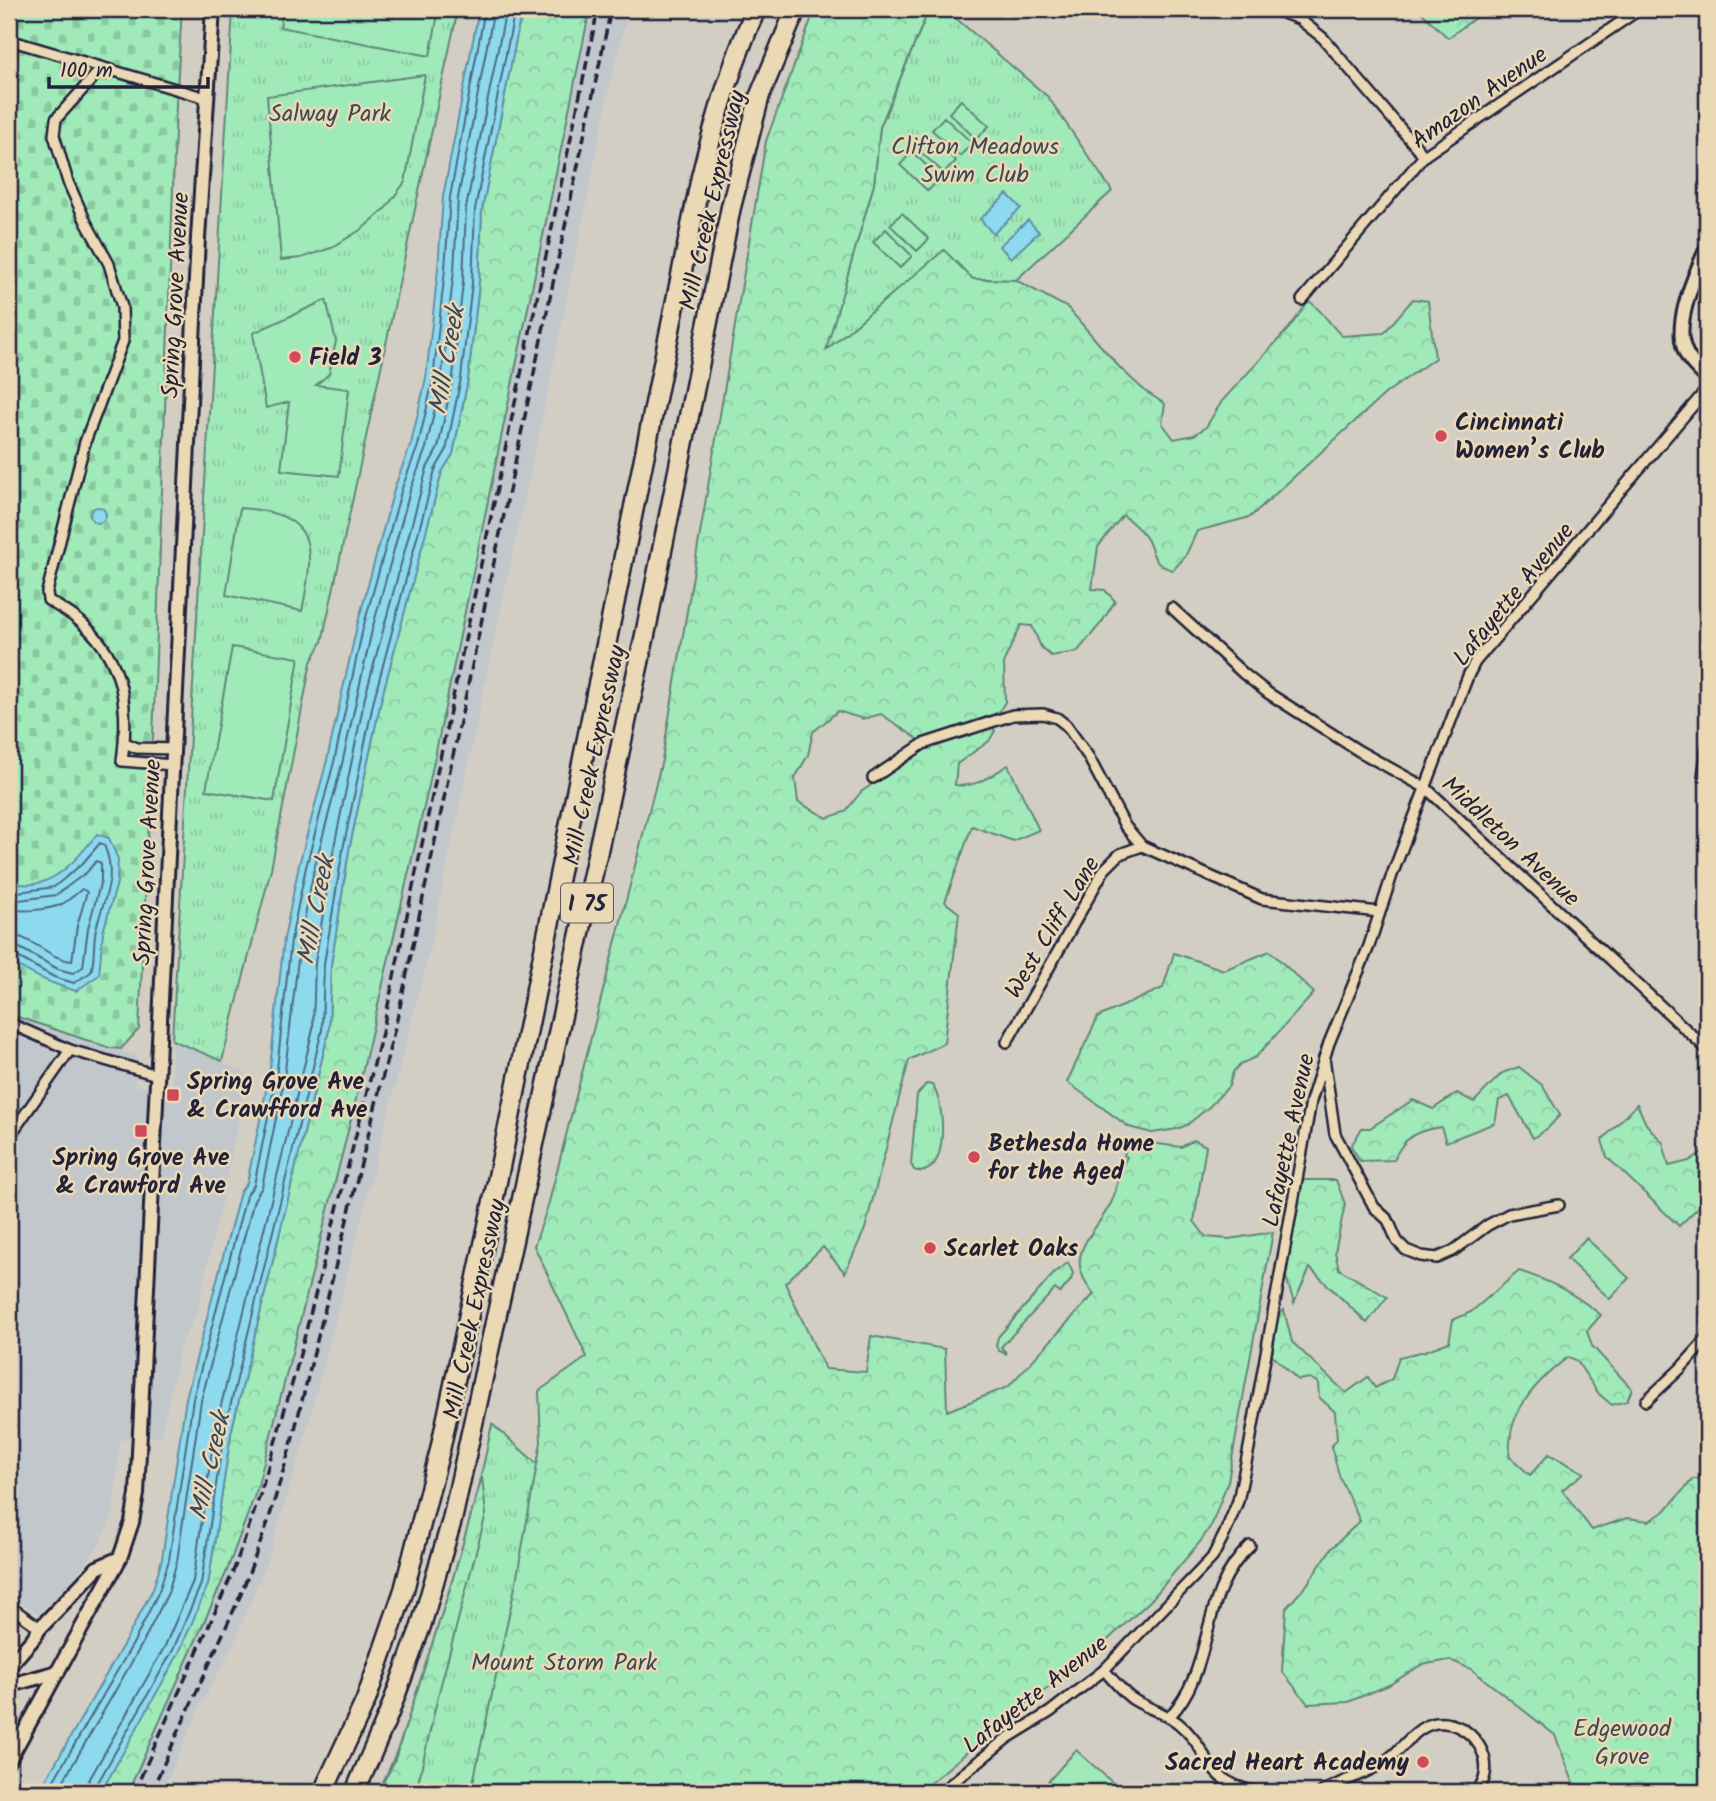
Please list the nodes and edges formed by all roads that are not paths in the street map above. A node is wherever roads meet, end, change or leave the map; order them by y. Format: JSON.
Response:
{"nodes":[{"id":1,"x":214,"y":9,"type":"edge"},
{"id":2,"x":756,"y":9,"type":"edge"},
{"id":3,"x":796,"y":9,"type":"edge"},
{"id":4,"x":1272,"y":9,"type":"edge"},
{"id":5,"x":1640,"y":9,"type":"edge"},
{"id":6,"x":9,"y":40,"type":"edge"},
{"id":7,"x":101,"y":69,"type":"junction"},
{"id":8,"x":206,"y":98,"type":"junction"},
{"id":9,"x":1424,"y":156,"type":"junction"},
{"id":10,"x":1707,"y":248,"type":"edge"},
{"id":11,"x":1302,"y":300,"type":"dead end"},
{"id":12,"x":1707,"y":378,"type":"edge"},
{"id":13,"x":1707,"y":389,"type":"edge"},
{"id":14,"x":1172,"y":608,"type":"dead end"},
{"id":15,"x":125,"y":743,"type":"junction"},
{"id":16,"x":1707,"y":748,"type":"edge"},
{"id":17,"x":174,"y":749,"type":"junction"},
{"id":18,"x":173,"y":765,"type":"junction"},
{"id":19,"x":1703,"y":776,"type":"dead end"},
{"id":20,"x":873,"y":778,"type":"dead end"},
{"id":21,"x":1426,"y":788,"type":"junction"},
{"id":22,"x":1142,"y":846,"type":"junction"},
{"id":23,"x":1379,"y":912,"type":"junction"},
{"id":24,"x":9,"y":1023,"type":"edge"},
{"id":25,"x":1007,"y":1042,"type":"dead end"},
{"id":26,"x":1707,"y":1049,"type":"edge"},
{"id":27,"x":69,"y":1051,"type":"junction"},
{"id":28,"x":1324,"y":1058,"type":"junction"},
{"id":29,"x":158,"y":1075,"type":"junction"},
{"id":30,"x":9,"y":1137,"type":"edge"},
{"id":31,"x":1559,"y":1205,"type":"dead end"},
{"id":32,"x":1707,"y":1339,"type":"edge"},
{"id":33,"x":1646,"y":1401,"type":"dead end"},
{"id":34,"x":1250,"y":1546,"type":"dead end"},
{"id":35,"x":120,"y":1558,"type":"junction"},
{"id":36,"x":9,"y":1606,"type":"edge"},
{"id":37,"x":40,"y":1628,"type":"junction"},
{"id":38,"x":9,"y":1665,"type":"edge"},
{"id":39,"x":1104,"y":1670,"type":"junction"},
{"id":40,"x":58,"y":1672,"type":"junction"},
{"id":41,"x":9,"y":1688,"type":"edge"},
{"id":42,"x":1169,"y":1717,"type":"junction"},
{"id":43,"x":9,"y":1760,"type":"edge"},
{"id":44,"x":323,"y":1792,"type":"edge"},
{"id":45,"x":355,"y":1792,"type":"edge"},
{"id":46,"x":941,"y":1792,"type":"edge"},
{"id":47,"x":1256,"y":1792,"type":"edge"},
{"id":48,"x":1320,"y":1792,"type":"edge"},
{"id":49,"x":1476,"y":1792,"type":"edge"}],
"edges":[{"from":1,"to":8,"type":"main road","name":"Spring Grove Avenue"},
{"from":2,"to":44,"type":"highway","name":"Mill Creek Expressway","number":"I 75"},
{"from":3,"to":45,"type":"highway","name":"Mill Creek Expressway","number":"I 75"},
{"from":4,"to":9,"type":"street"},
{"from":5,"to":9,"type":"street","name":"Amazon Avenue"},
{"from":6,"to":7,"type":"street"},
{"from":7,"to":8,"type":"street"},
{"from":7,"to":15,"type":"street"},
{"from":8,"to":17,"type":"main road","name":"Spring Grove Avenue"},
{"from":9,"to":11,"type":"street","name":"Amazon Avenue"},
{"from":10,"to":12,"type":"main road"},
{"from":13,"to":21,"type":"street","name":"Lafayette Avenue"},
{"from":14,"to":21,"type":"street","name":"Middleton Avenue"},
{"from":15,"to":17,"type":"street"},
{"from":15,"to":18,"type":"street"},
{"from":16,"to":19,"type":"street"},
{"from":17,"to":18,"type":"main road","name":"Spring Grove Avenue"},
{"from":18,"to":29,"type":"main road","name":"Spring Grove Avenue"},
{"from":20,"to":22,"type":"street"},
{"from":21,"to":23,"type":"street","name":"Lafayette Avenue"},
{"from":21,"to":26,"type":"street","name":"Middleton Avenue"},
{"from":22,"to":23,"type":"street"},
{"from":22,"to":25,"type":"street","name":"West Cliff Lane"},
{"from":23,"to":28,"type":"street","name":"Lafayette Avenue"},
{"from":24,"to":27,"type":"street"},
{"from":27,"to":29,"type":"street"},
{"from":27,"to":30,"type":"street"},
{"from":28,"to":31,"type":"street"},
{"from":28,"to":39,"type":"street","name":"Lafayette Avenue"},
{"from":29,"to":35,"type":"main road","name":"Spring Grove Avenue"},
{"from":32,"to":33,"type":"street"},
{"from":34,"to":42,"type":"street"},
{"from":35,"to":37,"type":"main road"},
{"from":35,"to":40,"type":"main road","name":"Spring Grove Avenue"},
{"from":36,"to":37,"type":"street"},
{"from":37,"to":38,"type":"main road"},
{"from":39,"to":42,"type":"street"},
{"from":39,"to":46,"type":"street","name":"Lafayette Avenue"},
{"from":40,"to":41,"type":"main road"},
{"from":40,"to":43,"type":"main road","name":"Spring Grove Avenue"},
{"from":42,"to":47,"type":"street"},
{"from":48,"to":49,"type":"street"}]}
